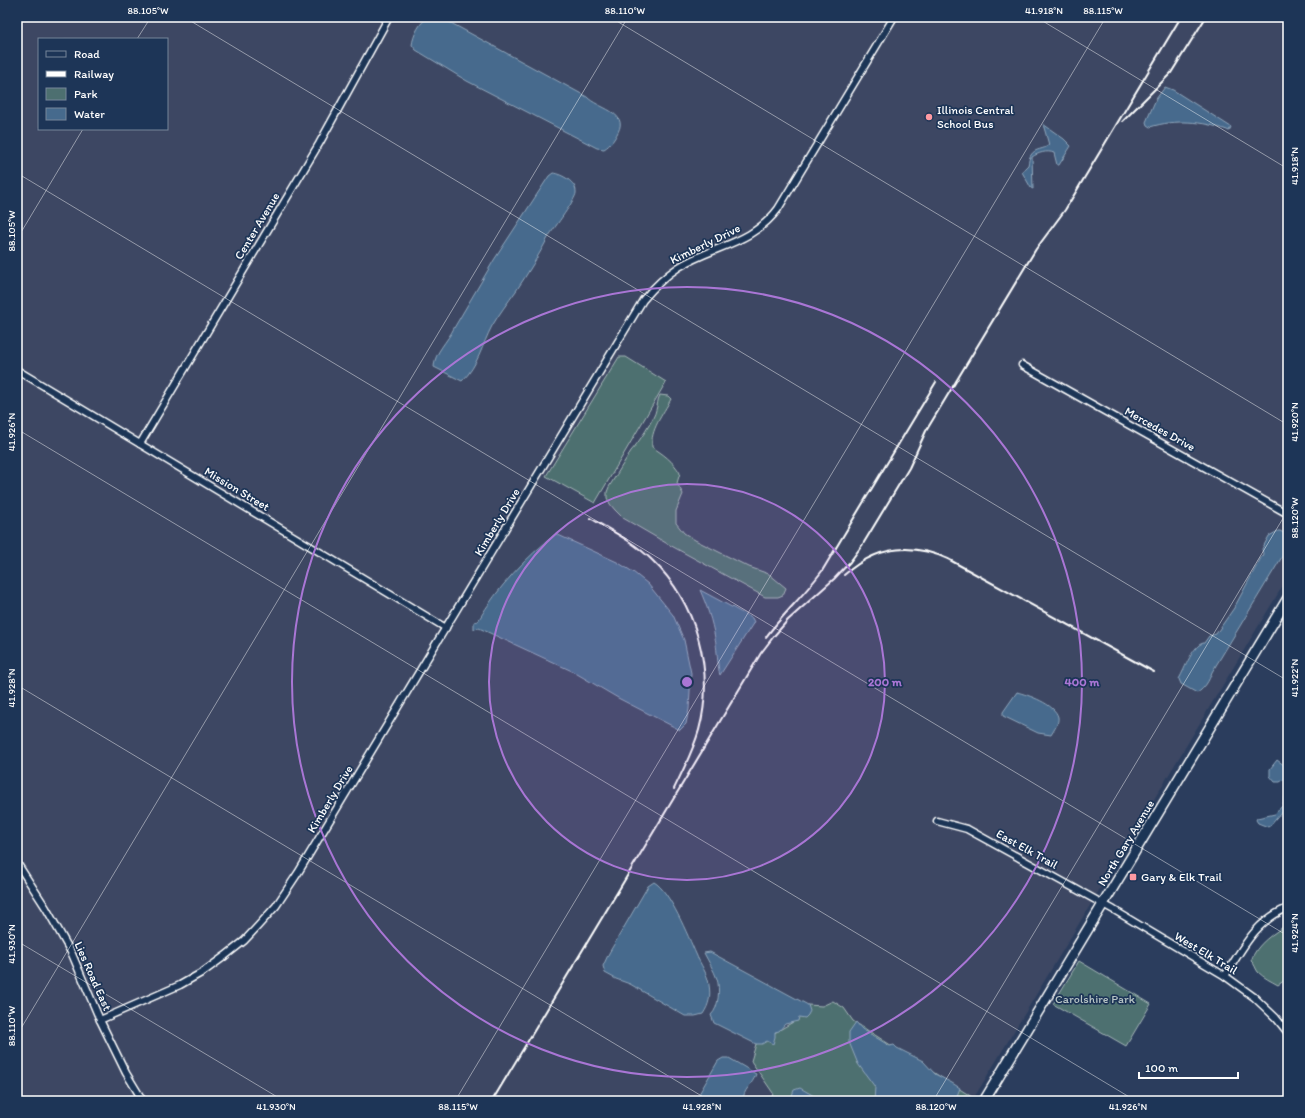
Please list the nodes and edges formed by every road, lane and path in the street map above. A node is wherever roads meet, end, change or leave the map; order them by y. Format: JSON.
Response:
{"nodes":[{"id":1,"x":390,"y":17,"type":"edge"},
{"id":2,"x":894,"y":17,"type":"edge"},
{"id":3,"x":1022,"y":365,"type":"dead end"},
{"id":4,"x":17,"y":370,"type":"edge"},
{"id":5,"x":140,"y":444,"type":"junction"},
{"id":6,"x":1288,"y":514,"type":"edge"},
{"id":7,"x":1288,"y":598,"type":"edge"},
{"id":8,"x":446,"y":628,"type":"junction"},
{"id":9,"x":937,"y":821,"type":"dead end"},
{"id":10,"x":17,"y":863,"type":"edge"},
{"id":11,"x":1103,"y":904,"type":"junction"},
{"id":12,"x":1288,"y":908,"type":"edge"},
{"id":13,"x":1225,"y":976,"type":"junction"},
{"id":14,"x":100,"y":1020,"type":"junction"},
{"id":15,"x":1288,"y":1033,"type":"edge"},
{"id":16,"x":988,"y":1100,"type":"edge"},
{"id":17,"x":143,"y":1101,"type":"edge"}],
"edges":[{"from":1,"to":5,"type":"street","name":"Center Avenue"},
{"from":2,"to":8,"type":"street","name":"Kimberly Drive"},
{"from":3,"to":6,"type":"street","name":"Mercedes Drive"},
{"from":4,"to":5,"type":"street","name":"Mission Street"},
{"from":5,"to":8,"type":"street","name":"Mission Street"},
{"from":7,"to":11,"type":"street","name":"North Gary Avenue"},
{"from":8,"to":14,"type":"street","name":"Kimberly Drive"},
{"from":9,"to":11,"type":"street","name":"East Elk Trail"},
{"from":10,"to":14,"type":"street","name":"Lies Road East"},
{"from":11,"to":13,"type":"street","name":"West Elk Trail"},
{"from":11,"to":16,"type":"street","name":"North Gary Avenue"},
{"from":12,"to":13,"type":"street"},
{"from":13,"to":15,"type":"street","name":"West Elk Trail"},
{"from":14,"to":17,"type":"street","name":"Lies Road East"}]}
